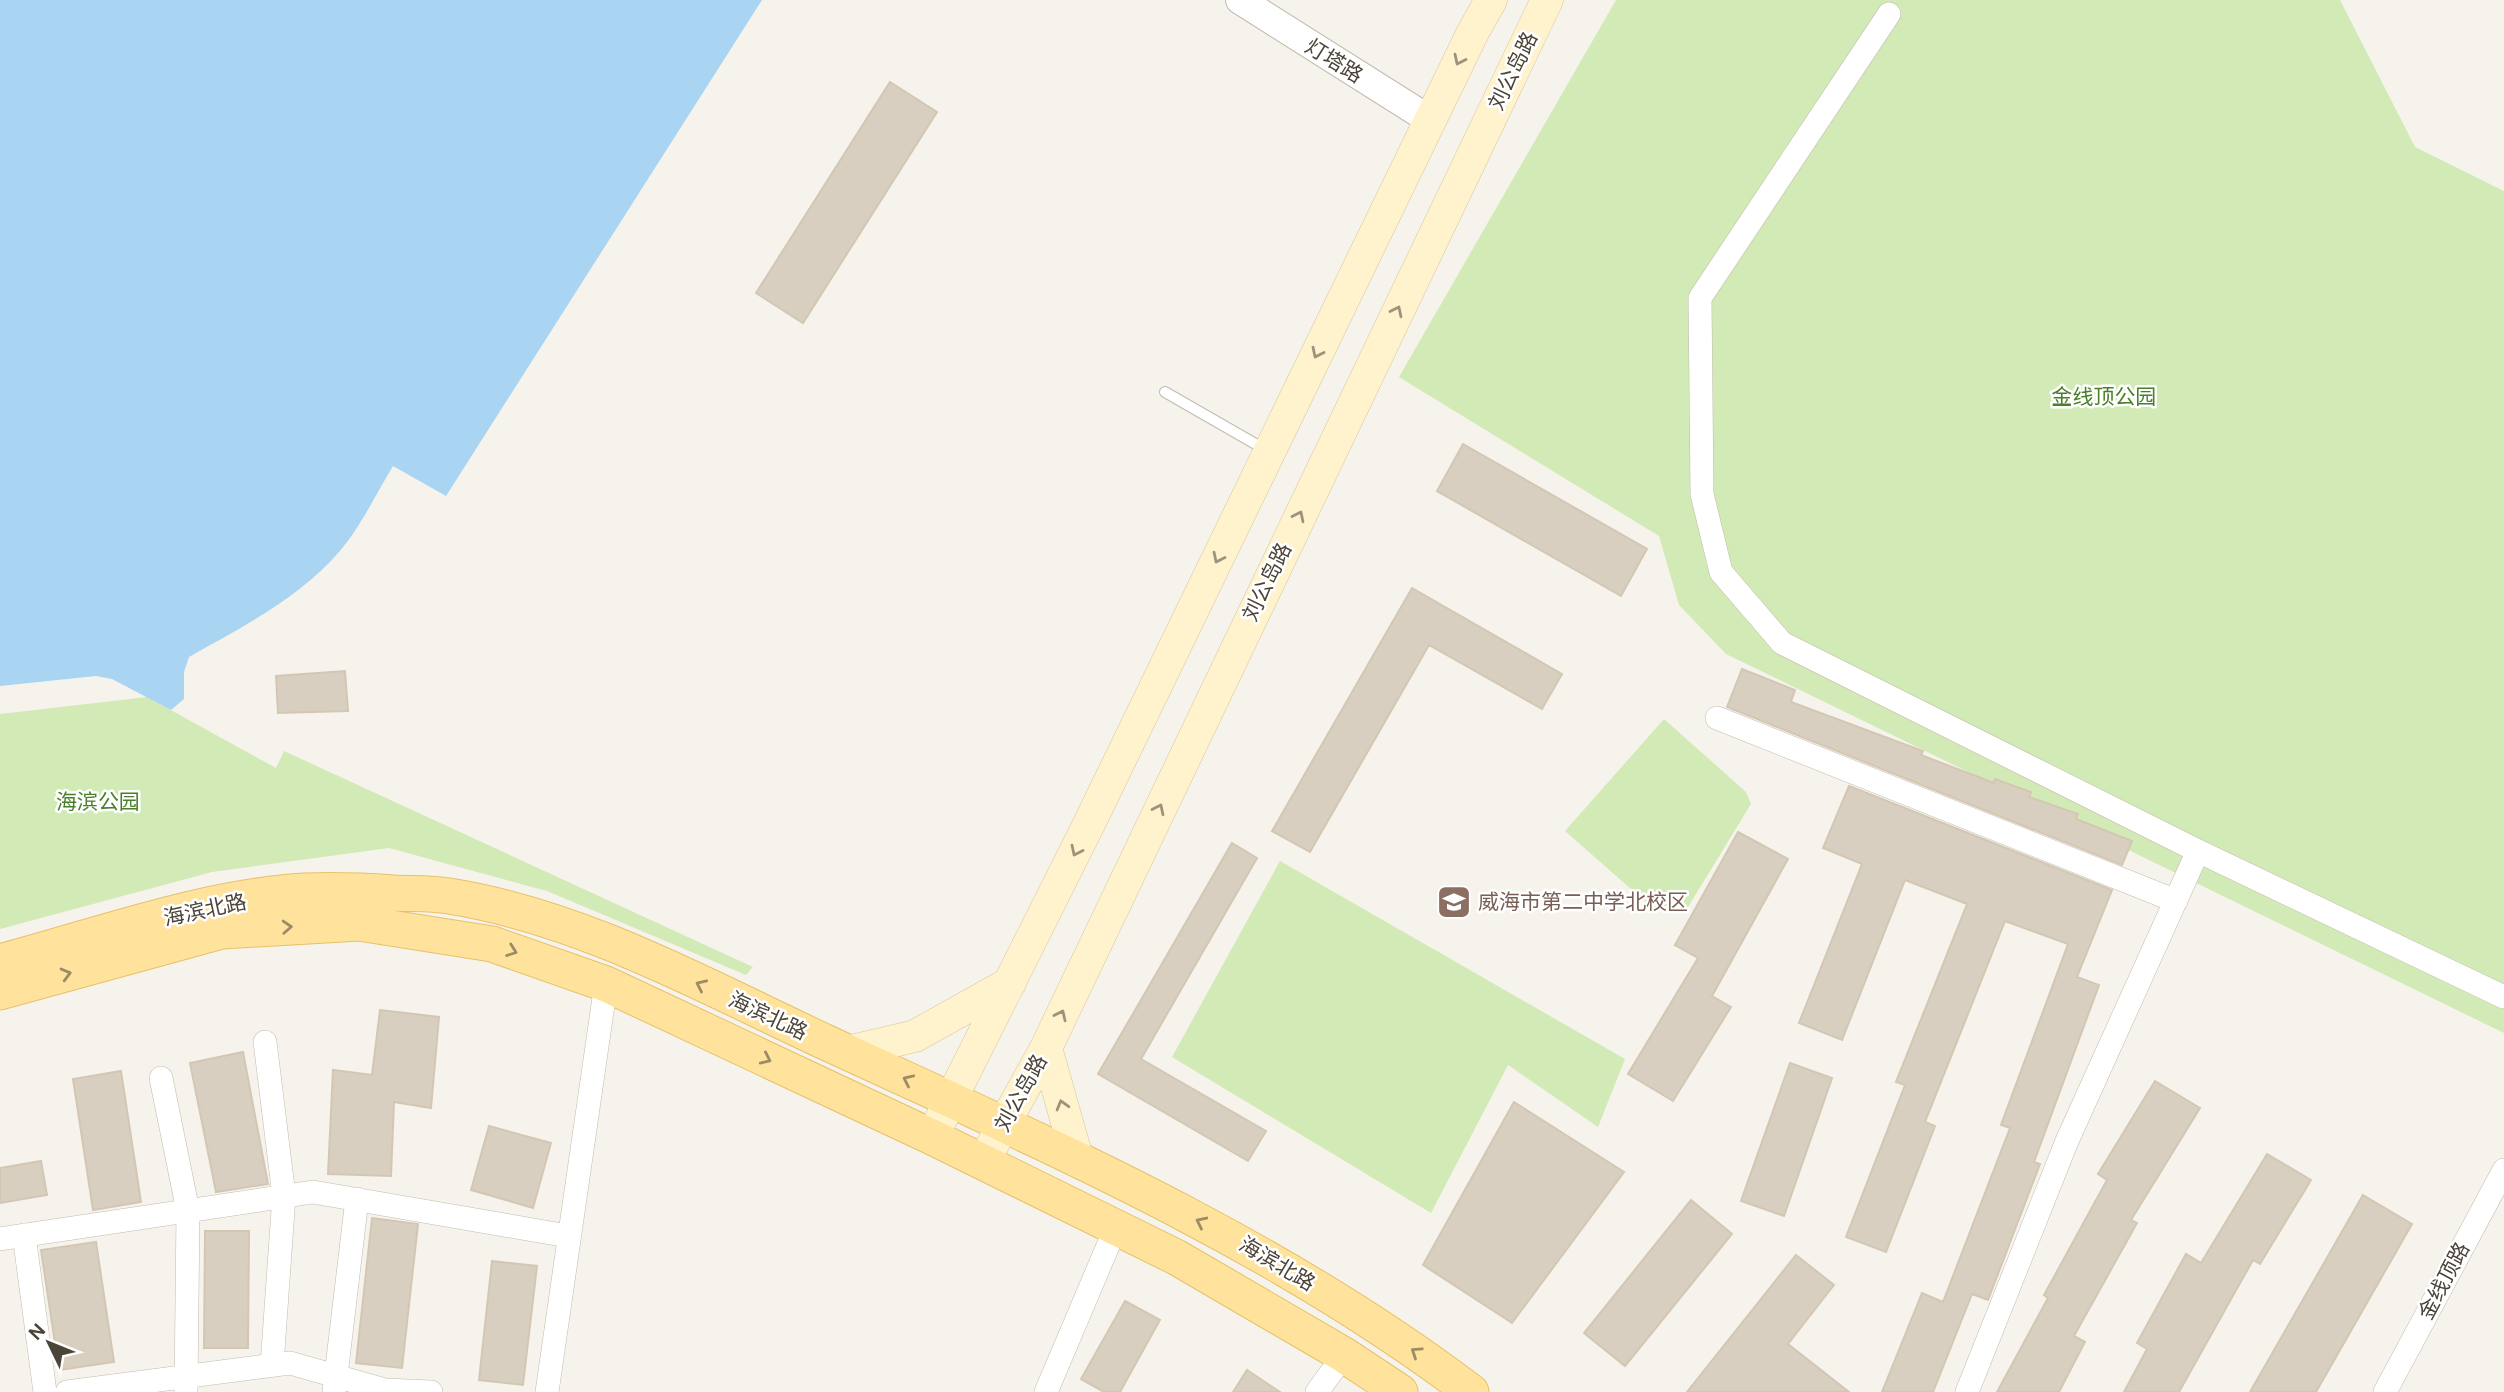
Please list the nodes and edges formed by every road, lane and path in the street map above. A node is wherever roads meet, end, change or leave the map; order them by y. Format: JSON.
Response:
{"nodes":[{"id":1,"x":1240,"y":0,"type":"edge"},
{"id":2,"x":1491,"y":0,"type":"edge"},
{"id":3,"x":1547,"y":0,"type":"edge"},
{"id":4,"x":1889,"y":14,"type":"dead end"},
{"id":5,"x":1430,"y":120,"type":"junction"},
{"id":6,"x":1165,"y":392,"type":"dead end"},
{"id":7,"x":1269,"y":451,"type":"junction"},
{"id":8,"x":1717,"y":718,"type":"dead end"},
{"id":9,"x":2198,"y":852,"type":"junction"},
{"id":10,"x":2176,"y":901,"type":"junction"},
{"id":11,"x":0,"y":962,"type":"edge"},
{"id":12,"x":1011,"y":982,"type":"junction"},
{"id":13,"x":606,"y":984,"type":"junction"},
{"id":14,"x":0,"y":992,"type":"edge"},
{"id":15,"x":2504,"y":997,"type":"edge"},
{"id":16,"x":265,"y":1042,"type":"dead end"},
{"id":17,"x":1045,"y":1048,"type":"junction"},
{"id":18,"x":847,"y":1052,"type":"junction"},
{"id":19,"x":160,"y":1078,"type":"dead end"},
{"id":20,"x":950,"y":1100,"type":"junction"},
{"id":21,"x":1004,"y":1124,"type":"junction"},
{"id":22,"x":932,"y":1137,"type":"junction"},
{"id":23,"x":1078,"y":1161,"type":"junction"},
{"id":24,"x":984,"y":1162,"type":"junction"},
{"id":25,"x":2504,"y":1170,"type":"edge"},
{"id":26,"x":284,"y":1196,"type":"junction"},
{"id":27,"x":357,"y":1199,"type":"junction"},
{"id":28,"x":188,"y":1211,"type":"junction"},
{"id":29,"x":1116,"y":1227,"type":"junction"},
{"id":30,"x":24,"y":1235,"type":"junction"},
{"id":31,"x":568,"y":1236,"type":"junction"},
{"id":32,"x":0,"y":1239,"type":"edge"},
{"id":33,"x":1344,"y":1355,"type":"junction"},
{"id":34,"x":272,"y":1365,"type":"junction"},
{"id":35,"x":186,"y":1383,"type":"edge"},
{"id":36,"x":335,"y":1384,"type":"edge"},
{"id":37,"x":45,"y":1392,"type":"edge"},
{"id":38,"x":67,"y":1392,"type":"edge"},
{"id":39,"x":431,"y":1392,"type":"edge"},
{"id":40,"x":547,"y":1392,"type":"edge"},
{"id":41,"x":1046,"y":1392,"type":"edge"},
{"id":42,"x":1317,"y":1392,"type":"edge"},
{"id":43,"x":1400,"y":1392,"type":"edge"},
{"id":44,"x":1471,"y":1392,"type":"edge"},
{"id":45,"x":1967,"y":1392,"type":"edge"},
{"id":46,"x":2385,"y":1392,"type":"edge"}],
"edges":[{"from":1,"to":5,"type":"street","name":"灯塔路"},
{"from":2,"to":5,"type":"main road","one_way":true},
{"from":17,"to":3,"type":"main road","name":"刘公岛路","one_way":true},
{"from":4,"to":9,"type":"street"},
{"from":5,"to":7,"type":"main road","one_way":true},
{"from":6,"to":7,"type":"lane"},
{"from":7,"to":12,"type":"main road","one_way":true},
{"from":8,"to":10,"type":"street"},
{"from":9,"to":10,"type":"street"},
{"from":9,"to":15,"type":"street"},
{"from":10,"to":45,"type":"street"},
{"from":18,"to":11,"type":"main road","name":"海滨北路","one_way":true},
{"from":12,"to":18,"type":"main road"},
{"from":12,"to":20,"type":"main road"},
{"from":14,"to":13,"type":"main road","name":"海滨北路","one_way":true},
{"from":13,"to":22,"type":"main road","name":"海滨北路","one_way":true},
{"from":13,"to":31,"type":"street"},
{"from":16,"to":26,"type":"street"},
{"from":17,"to":21,"type":"main road","name":"刘公岛路"},
{"from":23,"to":17,"type":"main road","one_way":true},
{"from":20,"to":18,"type":"main road","name":"海滨北路","one_way":true},
{"from":19,"to":28,"type":"street"},
{"from":20,"to":21,"type":"main road","name":"海滨北路"},
{"from":20,"to":22,"type":"main road"},
{"from":21,"to":23,"type":"main road","name":"海滨北路"},
{"from":21,"to":24,"type":"main road","name":"刘公岛路"},
{"from":22,"to":24,"type":"main road","name":"海滨北路"},
{"from":44,"to":23,"type":"main road","name":"海滨北路","one_way":true},
{"from":24,"to":29,"type":"main road","name":"海滨北路"},
{"from":25,"to":46,"type":"street","name":"金线顶路"},
{"from":26,"to":27,"type":"street"},
{"from":26,"to":28,"type":"street"},
{"from":26,"to":34,"type":"street"},
{"from":27,"to":31,"type":"street"},
{"from":27,"to":36,"type":"street"},
{"from":28,"to":30,"type":"street"},
{"from":28,"to":35,"type":"street"},
{"from":29,"to":33,"type":"main road","name":"海滨北路"},
{"from":29,"to":41,"type":"street"},
{"from":30,"to":32,"type":"street"},
{"from":30,"to":37,"type":"street"},
{"from":31,"to":40,"type":"street"},
{"from":33,"to":42,"type":"street"},
{"from":33,"to":43,"type":"main road","name":"海滨北路"},
{"from":34,"to":35,"type":"street"},
{"from":34,"to":36,"type":"street"},
{"from":35,"to":38,"type":"street"},
{"from":36,"to":39,"type":"street"}]}
